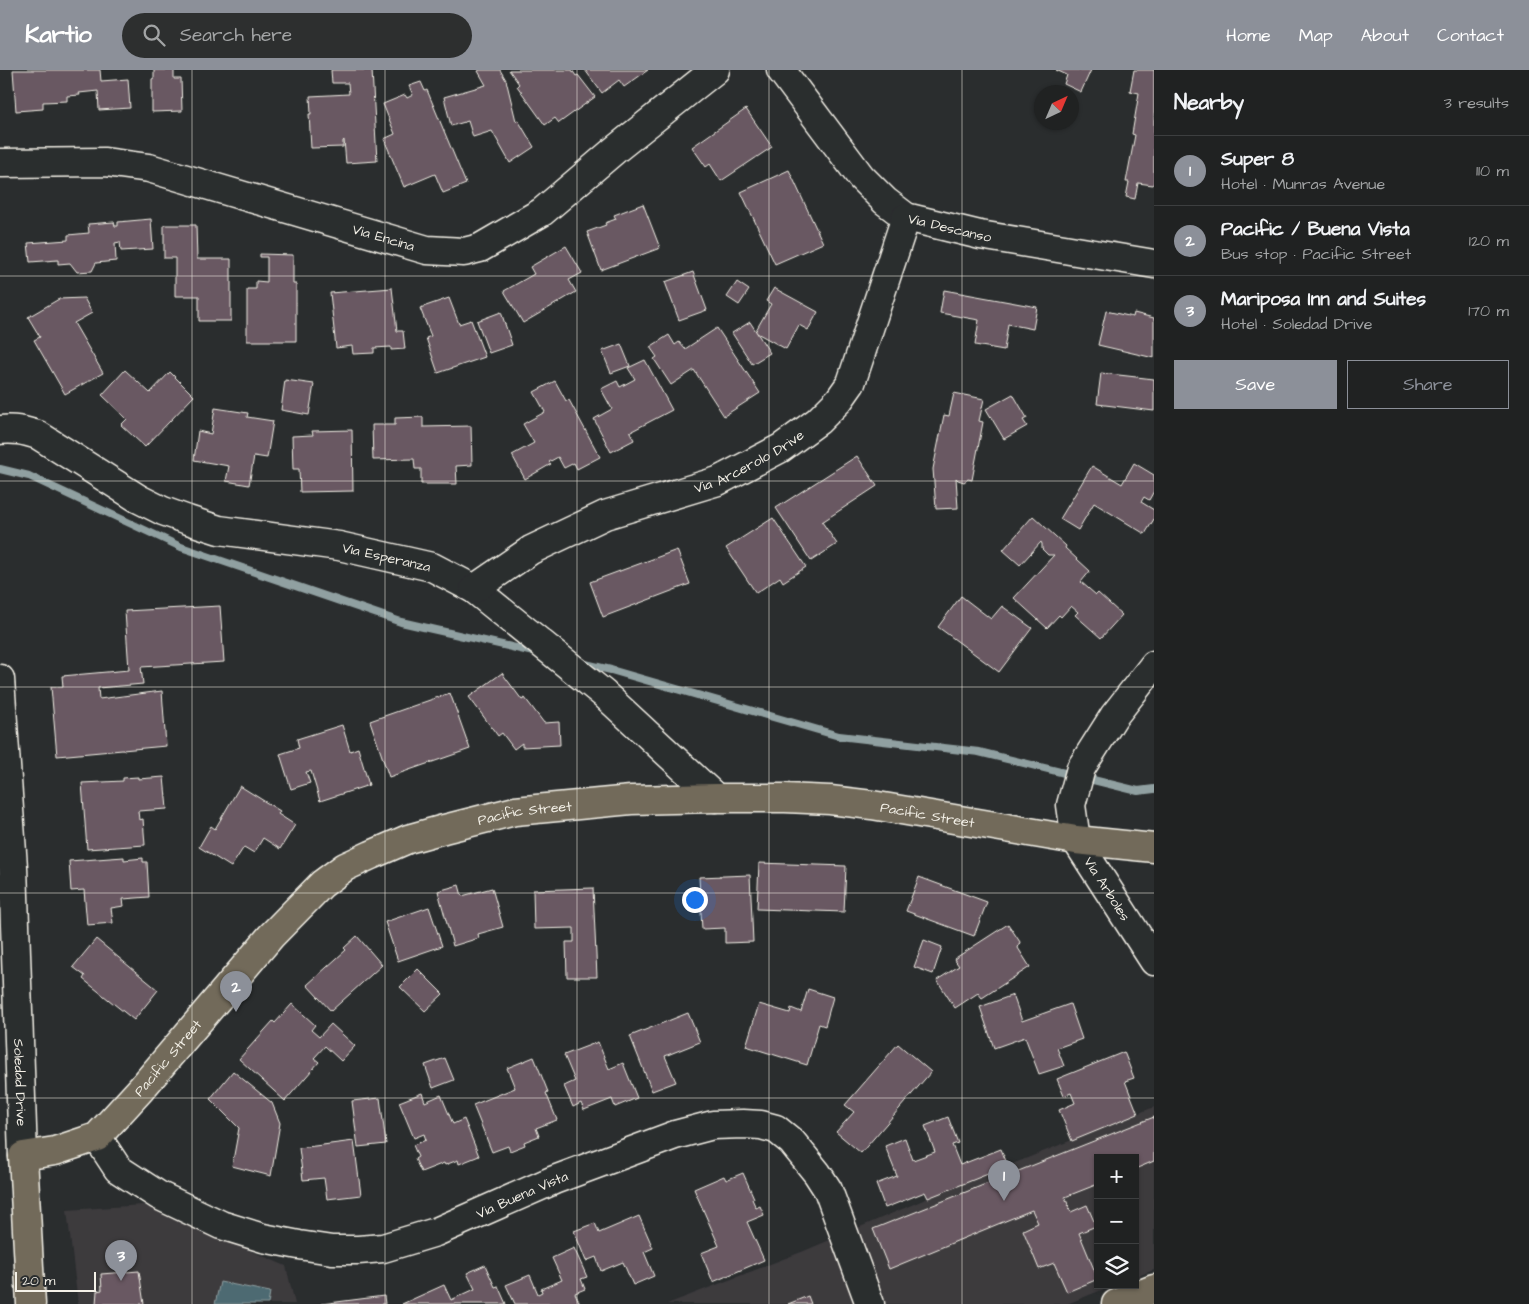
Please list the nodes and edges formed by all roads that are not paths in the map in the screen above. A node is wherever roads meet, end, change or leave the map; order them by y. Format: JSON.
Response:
{"nodes":[{"id":1,"x":715,"y":70,"type":"edge"},
{"id":2,"x":781,"y":70,"type":"edge"},
{"id":3,"x":0,"y":163,"type":"edge"},
{"id":4,"x":906,"y":217,"type":"junction"},
{"id":5,"x":1154,"y":264,"type":"edge"},
{"id":6,"x":0,"y":430,"type":"edge"},
{"id":7,"x":474,"y":589,"type":"junction"},
{"id":8,"x":1154,"y":665,"type":"edge"},
{"id":9,"x":0,"y":680,"type":"edge"},
{"id":10,"x":716,"y":798,"type":"junction"},
{"id":11,"x":1076,"y":840,"type":"junction"},
{"id":12,"x":1154,"y":848,"type":"edge"},
{"id":13,"x":1154,"y":960,"type":"edge"},
{"id":14,"x":96,"y":1137,"type":"junction"},
{"id":15,"x":23,"y":1156,"type":"junction"},
{"id":16,"x":1154,"y":1289,"type":"edge"},
{"id":17,"x":31,"y":1304,"type":"edge"},
{"id":18,"x":870,"y":1304,"type":"edge"},
{"id":19,"x":1116,"y":1304,"type":"edge"}],
"edges":[{"from":1,"to":3,"type":"street","name":"Via Encina"},
{"from":2,"to":4,"type":"street","name":"Via Descanso"},
{"from":4,"to":5,"type":"street","name":"Via Descanso"},
{"from":4,"to":7,"type":"street","name":"Via Arcerolo Drive"},
{"from":6,"to":7,"type":"street","name":"Via Esperanza"},
{"from":7,"to":10,"type":"street","name":"Via Esperanza"},
{"from":8,"to":11,"type":"street"},
{"from":9,"to":15,"type":"street","name":"Soledad Drive"},
{"from":10,"to":11,"type":"main road","name":"Pacific Street"},
{"from":10,"to":14,"type":"main road","name":"Pacific Street"},
{"from":11,"to":12,"type":"main road","name":"Pacific Street"},
{"from":11,"to":13,"type":"street","name":"Via Arboles"},
{"from":14,"to":15,"type":"main road","name":"Pacific Street"},
{"from":14,"to":18,"type":"street","name":"Via Buena Vista"},
{"from":15,"to":17,"type":"main road","name":"Soledad Drive"},
{"from":16,"to":19,"type":"main road"}]}
